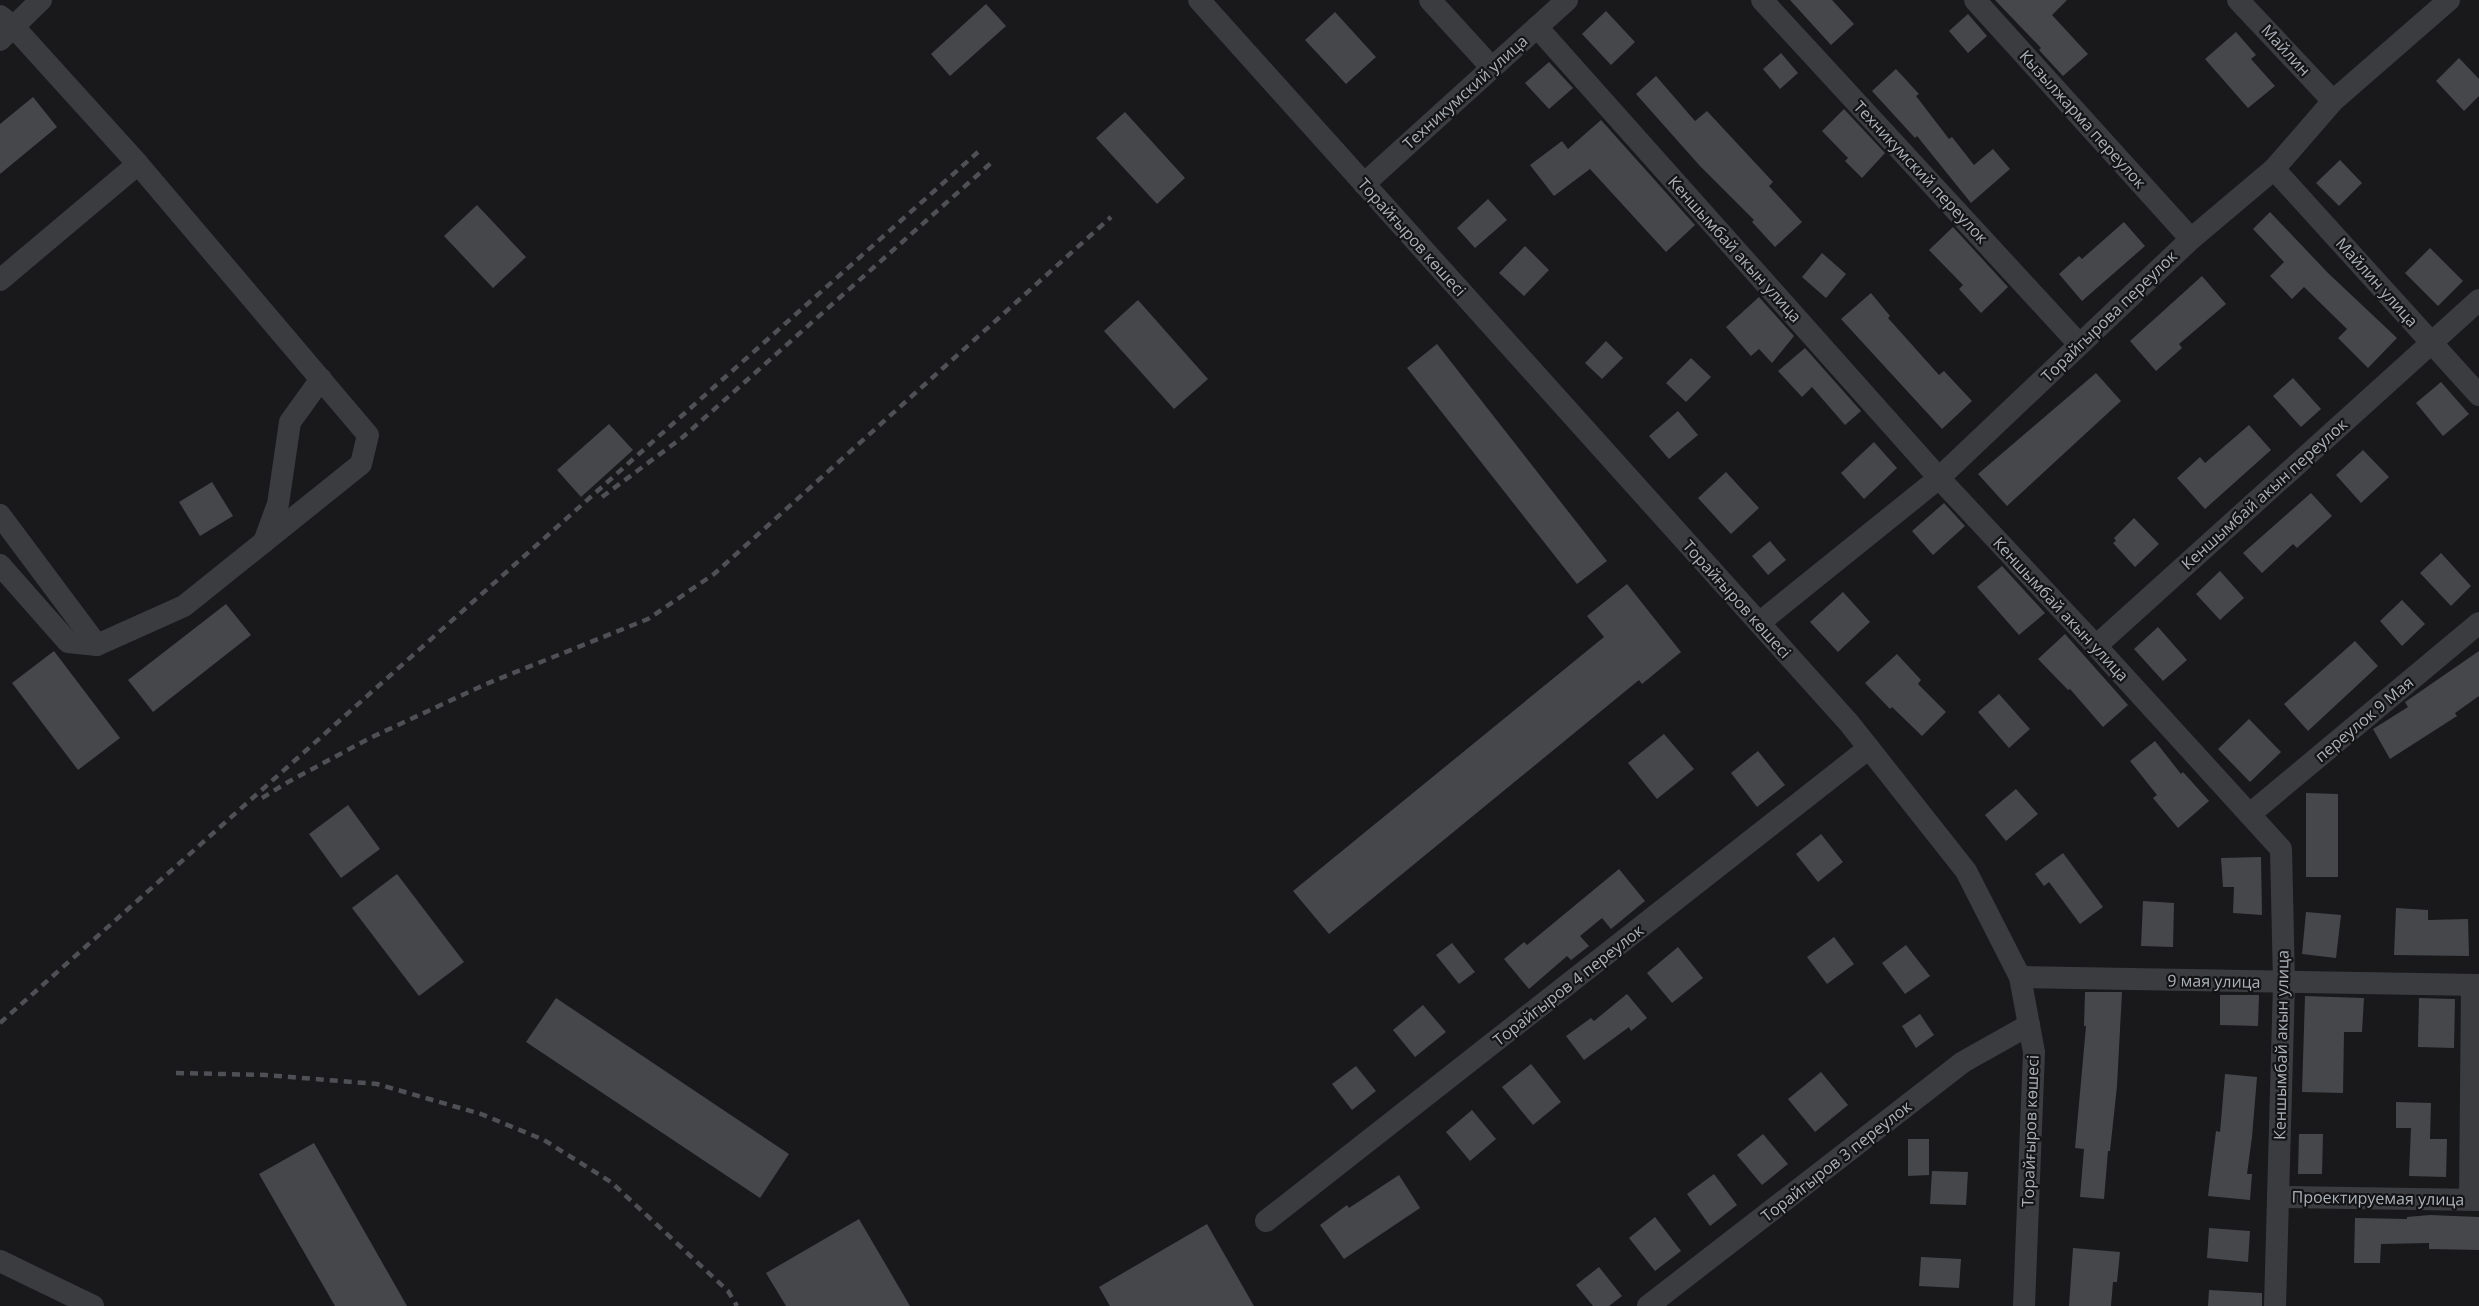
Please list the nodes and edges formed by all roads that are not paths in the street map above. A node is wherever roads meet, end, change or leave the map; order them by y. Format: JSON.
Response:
{"nodes":[{"id":1,"x":41,"y":0,"type":"edge"},
{"id":2,"x":1199,"y":0,"type":"edge"},
{"id":3,"x":1430,"y":0,"type":"edge"},
{"id":4,"x":1567,"y":0,"type":"edge"},
{"id":5,"x":1762,"y":0,"type":"edge"},
{"id":6,"x":1975,"y":0,"type":"edge"},
{"id":7,"x":2238,"y":0,"type":"edge"},
{"id":8,"x":2449,"y":0,"type":"edge"},
{"id":9,"x":4,"y":27,"type":"edge"},
{"id":10,"x":1537,"y":27,"type":"junction"},
{"id":11,"x":1491,"y":68,"type":"junction"},
{"id":12,"x":2333,"y":101,"type":"junction"},
{"id":13,"x":138,"y":164,"type":"junction"},
{"id":14,"x":2274,"y":168,"type":"junction"},
{"id":15,"x":1364,"y":184,"type":"junction"},
{"id":16,"x":2191,"y":238,"type":"junction"},
{"id":17,"x":0,"y":280,"type":"edge"},
{"id":18,"x":2479,"y":300,"type":"edge"},
{"id":19,"x":2432,"y":342,"type":"junction"},
{"id":20,"x":2079,"y":344,"type":"junction"},
{"id":21,"x":321,"y":379,"type":"junction"},
{"id":22,"x":2479,"y":395,"type":"edge"},
{"id":23,"x":1939,"y":478,"type":"junction"},
{"id":24,"x":0,"y":515,"type":"edge"},
{"id":25,"x":264,"y":542,"type":"junction"},
{"id":26,"x":0,"y":565,"type":"edge"},
{"id":27,"x":1759,"y":623,"type":"junction"},
{"id":28,"x":2479,"y":623,"type":"edge"},
{"id":29,"x":97,"y":645,"type":"junction"},
{"id":30,"x":2096,"y":646,"type":"junction"},
{"id":31,"x":1869,"y":748,"type":"junction"},
{"id":32,"x":2250,"y":814,"type":"junction"},
{"id":33,"x":2020,"y":977,"type":"junction"},
{"id":34,"x":2284,"y":983,"type":"junction"},
{"id":35,"x":2476,"y":985,"type":"edge"},
{"id":36,"x":2029,"y":1025,"type":"junction"},
{"id":37,"x":2278,"y":1197,"type":"junction"},
{"id":38,"x":2474,"y":1199,"type":"edge"},
{"id":39,"x":1266,"y":1221,"type":"dead end"},
{"id":40,"x":0,"y":1262,"type":"edge"},
{"id":41,"x":93,"y":1306,"type":"edge"},
{"id":42,"x":1648,"y":1306,"type":"edge"},
{"id":43,"x":2024,"y":1306,"type":"edge"},
{"id":44,"x":2275,"y":1306,"type":"edge"}],
"edges":[{"from":1,"to":9,"type":"street"},
{"from":2,"to":15,"type":"street","name":"Торайғыров көшесі"},
{"from":3,"to":11,"type":"street"},
{"from":4,"to":10,"type":"street","name":"Техникумский улица"},
{"from":5,"to":20,"type":"street","name":"Техникумский переулок"},
{"from":6,"to":16,"type":"street","name":"Кызылжарма переулок"},
{"from":7,"to":12,"type":"street","name":"Майлин"},
{"from":8,"to":12,"type":"street","name":"Торайгырова переулок"},
{"from":9,"to":13,"type":"street"},
{"from":10,"to":11,"type":"street","name":"Техникумский улица"},
{"from":10,"to":23,"type":"street","name":"Кеншымбай акын улица"},
{"from":11,"to":15,"type":"street","name":"Техникумский улица"},
{"from":12,"to":14,"type":"street","name":"Торайгырова переулок"},
{"from":13,"to":17,"type":"street"},
{"from":13,"to":21,"type":"street"},
{"from":14,"to":16,"type":"street","name":"Торайгырова переулок"},
{"from":14,"to":19,"type":"street","name":"Майлин улица"},
{"from":15,"to":27,"type":"street","name":"Торайғыров көшесі"},
{"from":16,"to":20,"type":"street","name":"Торайгырова переулок"},
{"from":18,"to":19,"type":"street","name":"Кеншымбай акын переулок"},
{"from":19,"to":22,"type":"street","name":"Майлин улица"},
{"from":19,"to":30,"type":"street","name":"Кеншымбай акын переулок"},
{"from":20,"to":23,"type":"street","name":"Торайгырова переулок"},
{"from":21,"to":25,"type":"street"},
{"from":21,"to":25,"type":"street"},
{"from":23,"to":27,"type":"street","name":"Торайгырова переулок"},
{"from":23,"to":30,"type":"street","name":"Кеншымбай акын улица"},
{"from":24,"to":29,"type":"street"},
{"from":25,"to":29,"type":"street"},
{"from":26,"to":29,"type":"street"},
{"from":27,"to":31,"type":"street","name":"Торайғыров көшесі"},
{"from":28,"to":32,"type":"street","name":"переулок 9 Мая"},
{"from":30,"to":32,"type":"street","name":"Кеншымбай акын улица"},
{"from":31,"to":33,"type":"street","name":"Торайғыров көшесі"},
{"from":31,"to":39,"type":"street","name":"Торайгыров 4 переулок"},
{"from":32,"to":34,"type":"street","name":"Кеншымбай акын улица"},
{"from":33,"to":34,"type":"street","name":"9 мая улица"},
{"from":33,"to":36,"type":"street","name":"Торайғыров көшесі"},
{"from":34,"to":35,"type":"street","name":"9 мая улица"},
{"from":34,"to":37,"type":"street","name":"Кеншымбай акын улица"},
{"from":35,"to":38,"type":"street"},
{"from":36,"to":42,"type":"street","name":"Торайгыров 3 переулок"},
{"from":36,"to":43,"type":"street","name":"Торайғыров көшесі"},
{"from":37,"to":38,"type":"street","name":"Проектируемая улица"},
{"from":37,"to":44,"type":"street","name":"Кеншымбай акын улица"},
{"from":40,"to":41,"type":"street"}]}
